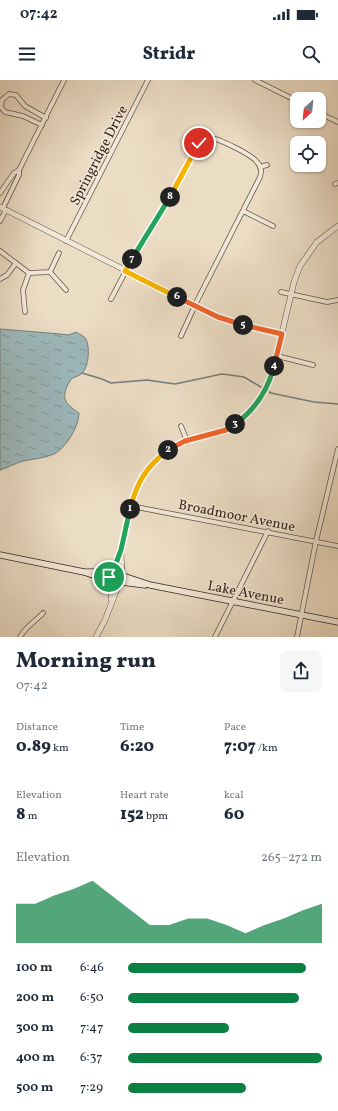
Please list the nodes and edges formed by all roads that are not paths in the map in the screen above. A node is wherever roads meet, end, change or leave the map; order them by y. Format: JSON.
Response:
{"nodes":[{"id":1,"x":64,"y":80,"type":"edge"},
{"id":2,"x":148,"y":80,"type":"edge"},
{"id":3,"x":255,"y":80,"type":"edge"},
{"id":4,"x":290,"y":98,"type":"edge"},
{"id":5,"x":326,"y":116,"type":"edge"},
{"id":6,"x":46,"y":118,"type":"junction"},
{"id":7,"x":338,"y":122,"type":"edge"},
{"id":8,"x":42,"y":125,"type":"junction"},
{"id":9,"x":202,"y":132,"type":"dead end"},
{"id":10,"x":205,"y":139,"type":"junction"},
{"id":11,"x":267,"y":165,"type":"dead end"},
{"id":12,"x":260,"y":167,"type":"junction"},
{"id":13,"x":19,"y":170,"type":"junction"},
{"id":14,"x":0,"y":193,"type":"edge"},
{"id":15,"x":2,"y":208,"type":"edge"},
{"id":16,"x":243,"y":211,"type":"junction"},
{"id":17,"x":0,"y":221,"type":"edge"},
{"id":18,"x":272,"y":226,"type":"dead end"},
{"id":19,"x":338,"y":226,"type":"edge"},
{"id":20,"x":66,"y":241,"type":"junction"},
{"id":21,"x":0,"y":251,"type":"edge"},
{"id":22,"x":59,"y":253,"type":"dead end"},
{"id":23,"x":16,"y":264,"type":"junction"},
{"id":24,"x":125,"y":271,"type":"junction"},
{"id":25,"x":50,"y":272,"type":"junction"},
{"id":26,"x":29,"y":273,"type":"junction"},
{"id":27,"x":0,"y":279,"type":"edge"},
{"id":28,"x":66,"y":290,"type":"dead end"},
{"id":29,"x":281,"y":292,"type":"dead end"},
{"id":30,"x":291,"y":295,"type":"junction"},
{"id":31,"x":111,"y":299,"type":"dead end"},
{"id":32,"x":338,"y":300,"type":"edge"},
{"id":33,"x":195,"y":307,"type":"junction"},
{"id":34,"x":25,"y":312,"type":"dead end"},
{"id":35,"x":282,"y":334,"type":"junction"},
{"id":36,"x":181,"y":336,"type":"dead end"},
{"id":37,"x":277,"y":356,"type":"junction"},
{"id":38,"x":312,"y":365,"type":"dead end"},
{"id":39,"x":182,"y":426,"type":"dead end"},
{"id":40,"x":187,"y":441,"type":"junction"},
{"id":41,"x":338,"y":449,"type":"edge"},
{"id":42,"x":131,"y":506,"type":"junction"},
{"id":43,"x":268,"y":531,"type":"junction"},
{"id":44,"x":316,"y":541,"type":"junction"},
{"id":45,"x":338,"y":546,"type":"edge"},
{"id":46,"x":121,"y":550,"type":"junction"},
{"id":47,"x":0,"y":555,"type":"edge"},
{"id":48,"x":84,"y":572,"type":"junction"},
{"id":49,"x":112,"y":572,"type":"junction"},
{"id":50,"x":122,"y":574,"type":"junction"},
{"id":51,"x":111,"y":582,"type":"junction"},
{"id":52,"x":120,"y":583,"type":"junction"},
{"id":53,"x":150,"y":585,"type":"junction"},
{"id":54,"x":111,"y":602,"type":"junction"},
{"id":55,"x":233,"y":602,"type":"junction"},
{"id":56,"x":43,"y":613,"type":"dead end"},
{"id":57,"x":302,"y":615,"type":"junction"},
{"id":58,"x":338,"y":622,"type":"edge"},
{"id":59,"x":20,"y":637,"type":"edge"},
{"id":60,"x":96,"y":637,"type":"edge"},
{"id":61,"x":215,"y":637,"type":"edge"},
{"id":62,"x":298,"y":637,"type":"edge"}],
"edges":[{"from":1,"to":6,"type":"street"},
{"from":2,"to":20,"type":"street","name":"Springridge Drive"},
{"from":3,"to":4,"type":"street"},
{"from":5,"to":7,"type":"street"},
{"from":6,"to":8,"type":"street"},
{"from":6,"to":8,"type":"street"},
{"from":8,"to":13,"type":"street"},
{"from":9,"to":10,"type":"street"},
{"from":10,"to":12,"type":"street"},
{"from":10,"to":24,"type":"street"},
{"from":11,"to":12,"type":"street"},
{"from":12,"to":16,"type":"street"},
{"from":13,"to":14,"type":"street"},
{"from":13,"to":15,"type":"street"},
{"from":15,"to":17,"type":"street"},
{"from":15,"to":20,"type":"street"},
{"from":16,"to":18,"type":"street"},
{"from":16,"to":33,"type":"street"},
{"from":19,"to":30,"type":"street"},
{"from":20,"to":24,"type":"street"},
{"from":21,"to":23,"type":"street"},
{"from":22,"to":25,"type":"street"},
{"from":23,"to":26,"type":"street"},
{"from":23,"to":27,"type":"street"},
{"from":24,"to":31,"type":"street"},
{"from":24,"to":33,"type":"street"},
{"from":25,"to":26,"type":"street"},
{"from":25,"to":28,"type":"street"},
{"from":26,"to":34,"type":"street"},
{"from":29,"to":30,"type":"street"},
{"from":30,"to":32,"type":"street"},
{"from":30,"to":35,"type":"street"},
{"from":33,"to":35,"type":"street"},
{"from":33,"to":36,"type":"street"},
{"from":35,"to":37,"type":"street"},
{"from":37,"to":38,"type":"street"},
{"from":37,"to":40,"type":"street"},
{"from":39,"to":40,"type":"street"},
{"from":40,"to":42,"type":"street"},
{"from":41,"to":44,"type":"street"},
{"from":42,"to":43,"type":"street","name":"Broadmoor Avenue"},
{"from":42,"to":46,"type":"street"},
{"from":43,"to":44,"type":"street","name":"Broadmoor Avenue"},
{"from":43,"to":55,"type":"street"},
{"from":44,"to":45,"type":"street","name":"Broadmoor Avenue"},
{"from":44,"to":57,"type":"street"},
{"from":46,"to":49,"type":"street"},
{"from":46,"to":50,"type":"street"},
{"from":47,"to":48,"type":"main road"},
{"from":48,"to":49,"type":"main road"},
{"from":48,"to":51,"type":"main road"},
{"from":49,"to":50,"type":"main road"},
{"from":49,"to":51,"type":"main road"},
{"from":50,"to":52,"type":"main road"},
{"from":50,"to":53,"type":"main road","name":"Lake Avenue"},
{"from":51,"to":52,"type":"main road"},
{"from":51,"to":54,"type":"street"},
{"from":52,"to":53,"type":"main road","name":"Lake Avenue"},
{"from":52,"to":54,"type":"street"},
{"from":53,"to":55,"type":"main road","name":"Lake Avenue"},
{"from":54,"to":60,"type":"street"},
{"from":55,"to":57,"type":"main road","name":"Lake Avenue"},
{"from":55,"to":61,"type":"street"},
{"from":56,"to":59,"type":"street"},
{"from":57,"to":58,"type":"main road","name":"Lake Avenue"},
{"from":57,"to":62,"type":"street"}]}
